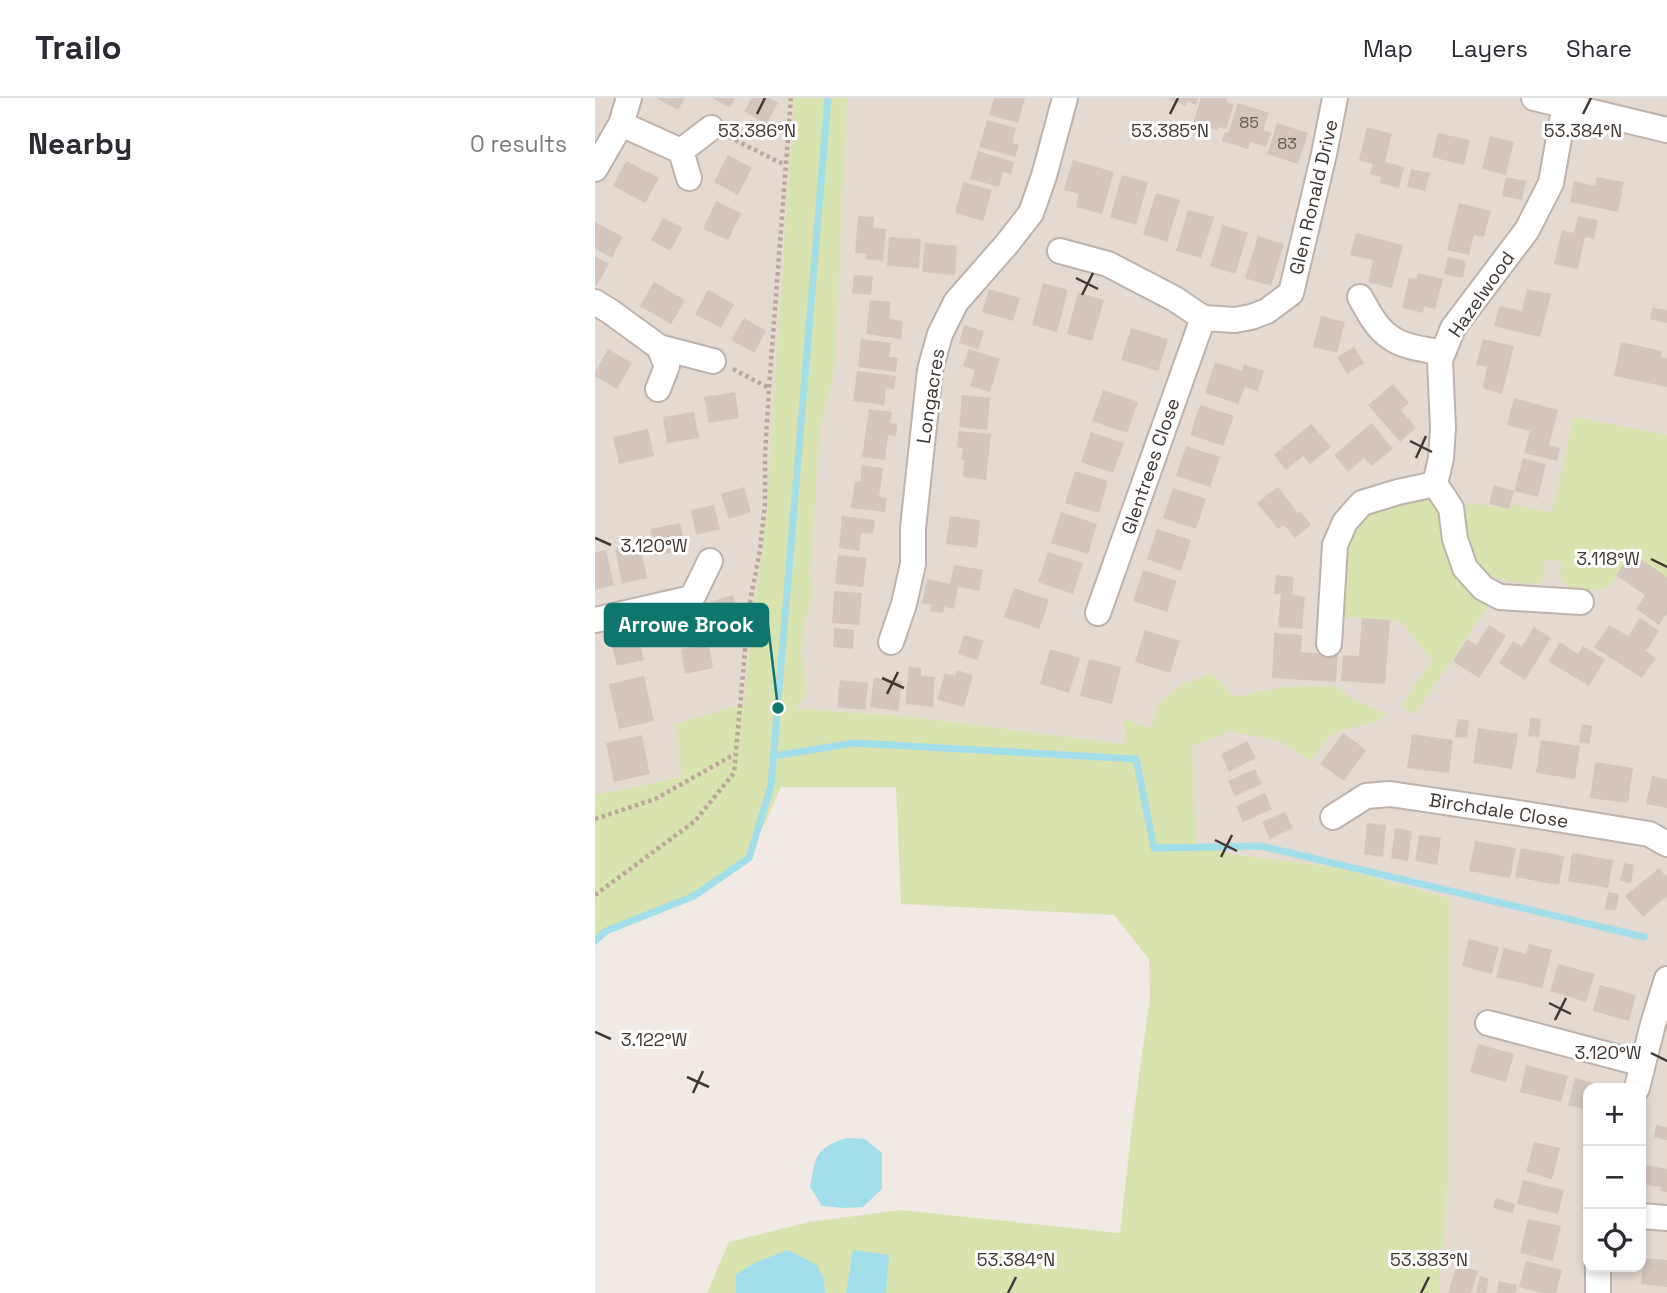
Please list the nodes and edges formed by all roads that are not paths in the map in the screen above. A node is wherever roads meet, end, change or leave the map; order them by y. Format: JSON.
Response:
{"nodes":[{"id":1,"x":629,"y":98,"type":"edge"},
{"id":2,"x":1065,"y":98,"type":"edge"},
{"id":3,"x":1335,"y":98,"type":"edge"},
{"id":4,"x":1534,"y":98,"type":"edge"},
{"id":5,"x":1565,"y":104,"type":"junction"},
{"id":6,"x":621,"y":124,"type":"junction"},
{"id":7,"x":711,"y":128,"type":"road end"},
{"id":8,"x":1667,"y":130,"type":"edge"},
{"id":9,"x":681,"y":151,"type":"junction"},
{"id":10,"x":595,"y":169,"type":"edge"},
{"id":11,"x":689,"y":178,"type":"dead end"},
{"id":12,"x":1060,"y":251,"type":"dead end"},
{"id":13,"x":1360,"y":297,"type":"dead end"},
{"id":14,"x":595,"y":302,"type":"edge"},
{"id":15,"x":1203,"y":318,"type":"junction"},
{"id":16,"x":659,"y":348,"type":"junction"},
{"id":17,"x":1443,"y":353,"type":"junction"},
{"id":18,"x":713,"y":361,"type":"road end"},
{"id":19,"x":659,"y":389,"type":"dead end"},
{"id":20,"x":1434,"y":484,"type":"junction"},
{"id":21,"x":710,"y":561,"type":"dead end"},
{"id":22,"x":1581,"y":602,"type":"dead end"},
{"id":23,"x":1098,"y":613,"type":"dead end"},
{"id":24,"x":595,"y":620,"type":"edge"},
{"id":25,"x":891,"y":642,"type":"dead end"},
{"id":26,"x":1329,"y":644,"type":"dead end"},
{"id":27,"x":1333,"y":817,"type":"dead end"},
{"id":28,"x":1667,"y":844,"type":"edge"},
{"id":29,"x":1667,"y":979,"type":"edge"},
{"id":30,"x":1488,"y":1023,"type":"dead end"},
{"id":31,"x":1660,"y":1026,"type":"edge"},
{"id":32,"x":1643,"y":1064,"type":"junction"},
{"id":33,"x":1638,"y":1083,"type":"edge"},
{"id":34,"x":1646,"y":1217,"type":"edge"},
{"id":35,"x":1667,"y":1219,"type":"edge"},
{"id":36,"x":1598,"y":1272,"type":"edge"},
{"id":37,"x":1598,"y":1293,"type":"edge"}],
"edges":[{"from":1,"to":6,"type":"street"},
{"from":2,"to":25,"type":"street","name":"Longacres"},
{"from":3,"to":15,"type":"street","name":"Glen Ronald Drive"},
{"from":4,"to":5,"type":"street"},
{"from":5,"to":8,"type":"street"},
{"from":5,"to":17,"type":"street","name":"Hazelwood"},
{"from":6,"to":9,"type":"street"},
{"from":6,"to":10,"type":"street"},
{"from":7,"to":9,"type":"street"},
{"from":9,"to":11,"type":"street"},
{"from":12,"to":15,"type":"street"},
{"from":13,"to":17,"type":"street"},
{"from":14,"to":16,"type":"street"},
{"from":15,"to":23,"type":"street","name":"Glentrees Close"},
{"from":16,"to":18,"type":"street"},
{"from":16,"to":19,"type":"street"},
{"from":17,"to":20,"type":"street","name":"Hazelwood"},
{"from":20,"to":22,"type":"street"},
{"from":20,"to":26,"type":"street"},
{"from":21,"to":24,"type":"street"},
{"from":27,"to":28,"type":"street","name":"Birchdale Close"},
{"from":29,"to":31,"type":"street"},
{"from":30,"to":32,"type":"street"},
{"from":31,"to":32,"type":"street"},
{"from":32,"to":33,"type":"street"},
{"from":34,"to":35,"type":"street"},
{"from":36,"to":37,"type":"street"}]}
